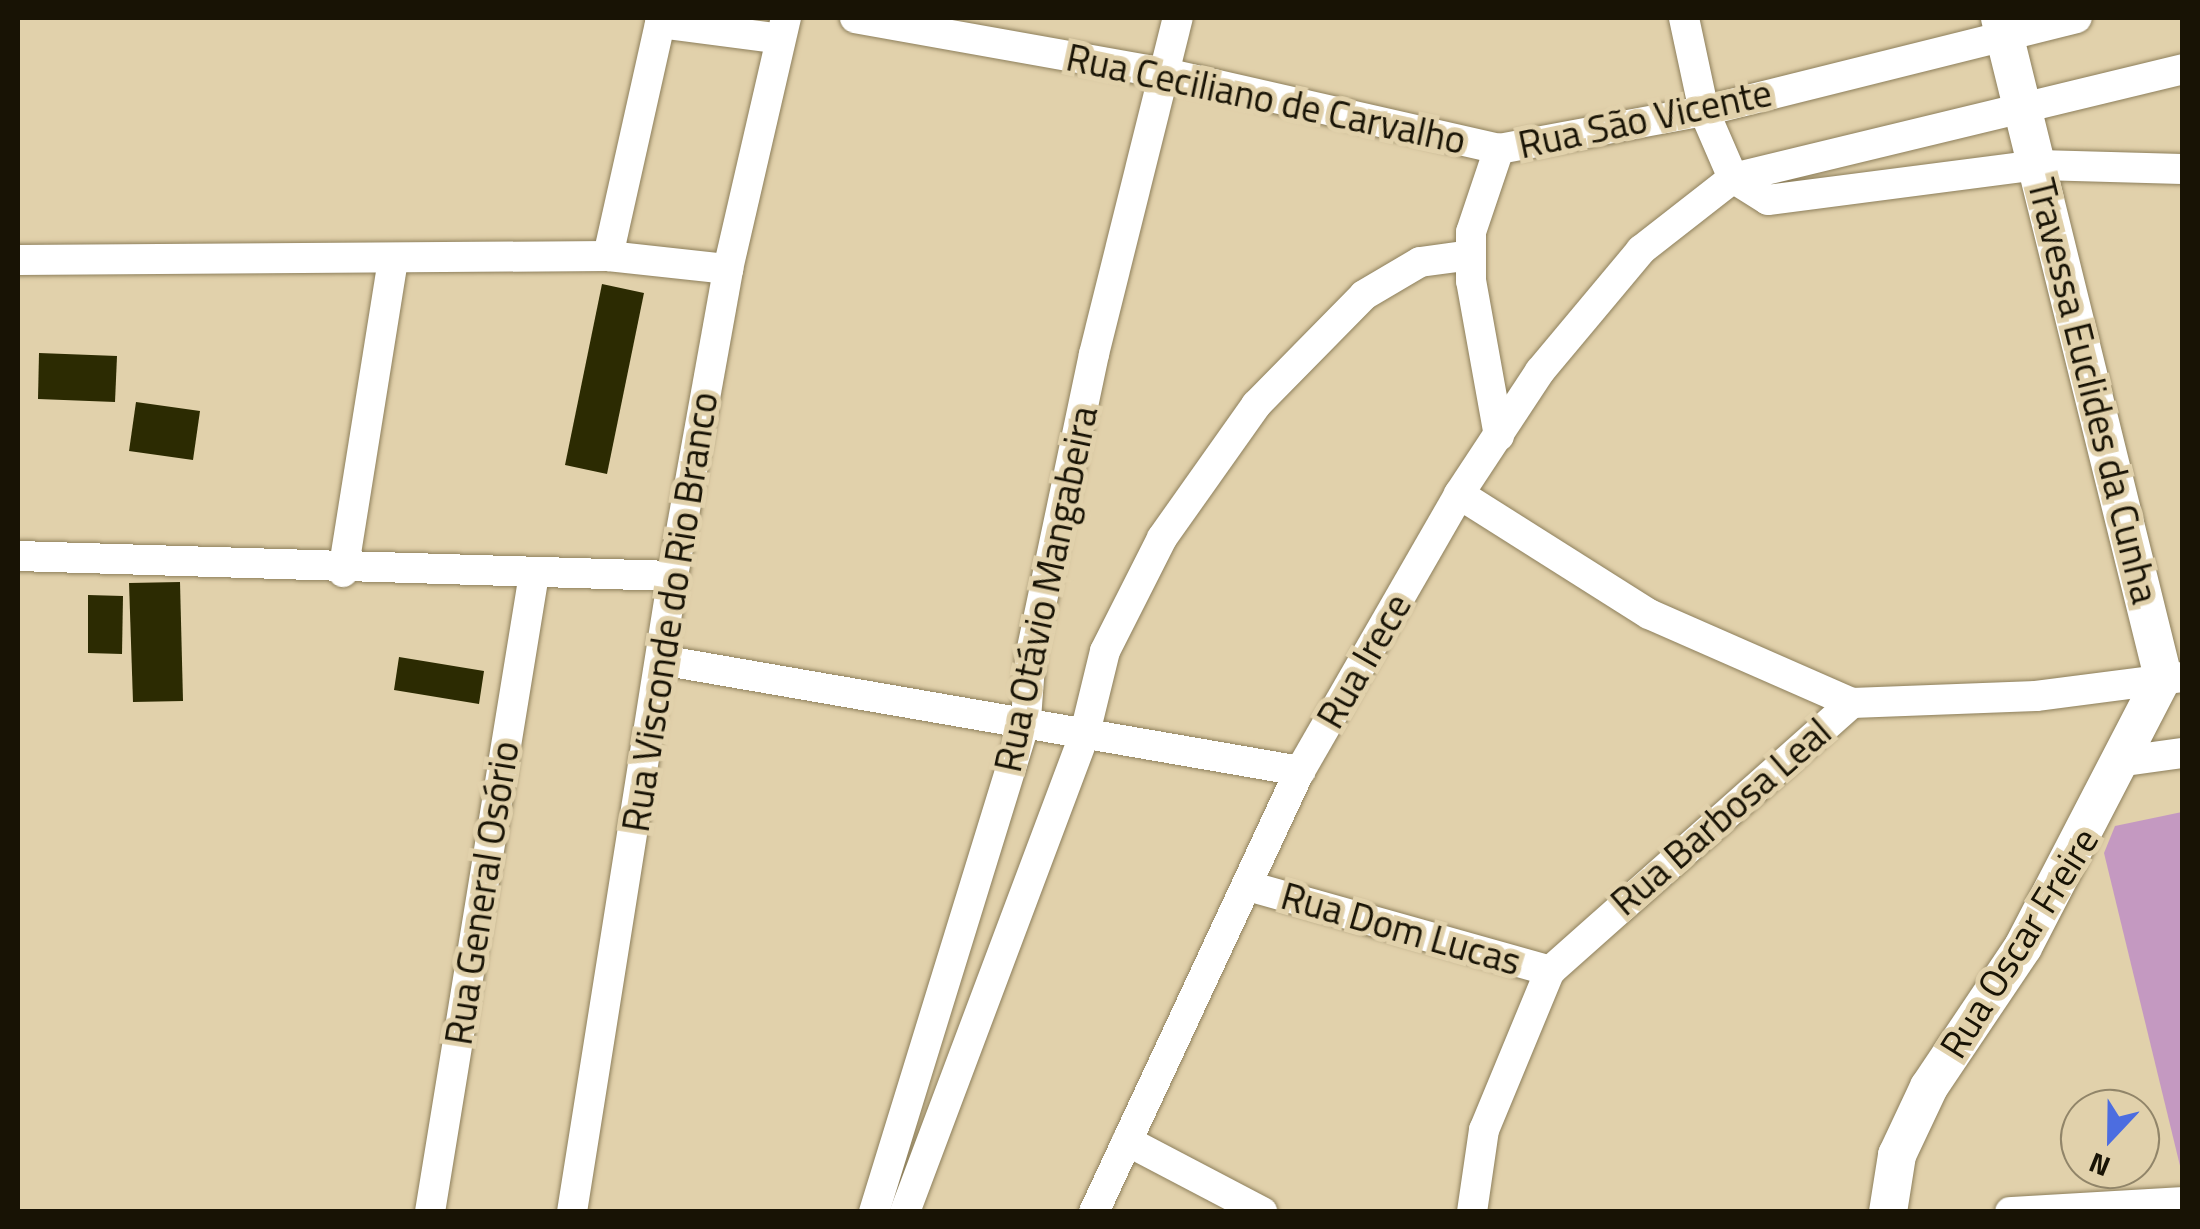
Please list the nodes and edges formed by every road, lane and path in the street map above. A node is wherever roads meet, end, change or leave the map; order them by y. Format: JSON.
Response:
{"nodes":[{"id":1,"x":855,"y":18,"type":"edge"},
{"id":2,"x":1178,"y":18,"type":"edge"},
{"id":3,"x":1684,"y":18,"type":"edge"},
{"id":4,"x":2077,"y":18,"type":"edge"},
{"id":5,"x":660,"y":20,"type":"edge"},
{"id":6,"x":2002,"y":26,"type":"edge"},
{"id":7,"x":781,"y":28,"type":"edge"},
{"id":8,"x":2182,"y":69,"type":"edge"},
{"id":9,"x":1165,"y":72,"type":"junction"},
{"id":10,"x":2021,"y":106,"type":"junction"},
{"id":11,"x":1704,"y":110,"type":"junction"},
{"id":12,"x":1499,"y":149,"type":"junction"},
{"id":13,"x":2039,"y":165,"type":"junction"},
{"id":14,"x":2182,"y":170,"type":"edge"},
{"id":15,"x":1733,"y":178,"type":"junction"},
{"id":16,"x":1471,"y":255,"type":"junction"},
{"id":17,"x":608,"y":256,"type":"junction"},
{"id":18,"x":18,"y":260,"type":"edge"},
{"id":19,"x":393,"y":261,"type":"junction"},
{"id":20,"x":728,"y":269,"type":"junction"},
{"id":21,"x":1499,"y":436,"type":"junction"},
{"id":22,"x":1459,"y":494,"type":"junction"},
{"id":23,"x":18,"y":556,"type":"edge"},
{"id":24,"x":343,"y":572,"type":"junction"},
{"id":25,"x":534,"y":574,"type":"junction"},
{"id":26,"x":673,"y":576,"type":"junction"},
{"id":27,"x":661,"y":660,"type":"junction"},
{"id":28,"x":2172,"y":677,"type":"edge"},
{"id":29,"x":1852,"y":703,"type":"junction"},
{"id":30,"x":1026,"y":720,"type":"junction"},
{"id":31,"x":1085,"y":733,"type":"junction"},
{"id":32,"x":2182,"y":752,"type":"edge"},
{"id":33,"x":2124,"y":761,"type":"junction"},
{"id":34,"x":1300,"y":772,"type":"junction"},
{"id":35,"x":1252,"y":887,"type":"junction"},
{"id":36,"x":1550,"y":971,"type":"junction"},
{"id":37,"x":1127,"y":1142,"type":"junction"},
{"id":38,"x":2182,"y":1202,"type":"edge"},
{"id":39,"x":430,"y":1212,"type":"edge"},
{"id":40,"x":572,"y":1212,"type":"edge"},
{"id":41,"x":874,"y":1212,"type":"edge"},
{"id":42,"x":905,"y":1212,"type":"edge"},
{"id":43,"x":1094,"y":1212,"type":"edge"},
{"id":44,"x":1262,"y":1212,"type":"edge"},
{"id":45,"x":1472,"y":1212,"type":"edge"},
{"id":46,"x":1888,"y":1212,"type":"edge"},
{"id":47,"x":2010,"y":1212,"type":"edge"}],
"edges":[{"from":1,"to":9,"type":"street","name":"Rua Ceciliano de Carvalho"},
{"from":2,"to":9,"type":"street","name":"Rua Otávio Mangabeira"},
{"from":3,"to":11,"type":"street"},
{"from":4,"to":6,"type":"street","name":"Rua São Vicente"},
{"from":5,"to":7,"type":"street"},
{"from":5,"to":17,"type":"street"},
{"from":6,"to":10,"type":"street","name":"Travessa Euclides da Cunha"},
{"from":6,"to":11,"type":"street","name":"Rua São Vicente"},
{"from":7,"to":20,"type":"street","name":"Rua Visconde do Rio Branco"},
{"from":8,"to":10,"type":"street","name":"Rua São Vicente"},
{"from":9,"to":12,"type":"street","name":"Rua Ceciliano de Carvalho"},
{"from":9,"to":30,"type":"street","name":"Rua Otávio Mangabeira"},
{"from":10,"to":13,"type":"street","name":"Travessa Euclides da Cunha"},
{"from":10,"to":15,"type":"street","name":"Rua São Vicente"},
{"from":11,"to":12,"type":"street","name":"Rua São Vicente"},
{"from":11,"to":15,"type":"street"},
{"from":12,"to":16,"type":"street","name":"Rua São Vicente"},
{"from":13,"to":14,"type":"street"},
{"from":13,"to":15,"type":"street"},
{"from":13,"to":28,"type":"street","name":"Travessa Euclides da Cunha"},
{"from":15,"to":21,"type":"street","name":"Rua Irece"},
{"from":16,"to":21,"type":"street","name":"Rua São Vicente"},
{"from":16,"to":31,"type":"street","name":"Rua Otávio Mangabeira"},
{"from":17,"to":19,"type":"street"},
{"from":17,"to":20,"type":"street"},
{"from":18,"to":19,"type":"street"},
{"from":19,"to":24,"type":"street"},
{"from":20,"to":26,"type":"street","name":"Rua Visconde do Rio Branco"},
{"from":21,"to":22,"type":"street","name":"Rua Irece"},
{"from":22,"to":29,"type":"street"},
{"from":22,"to":34,"type":"street","name":"Rua Irece"},
{"from":23,"to":24,"type":"street"},
{"from":24,"to":25,"type":"street"},
{"from":25,"to":26,"type":"street"},
{"from":25,"to":39,"type":"street","name":"Rua General Osório"},
{"from":26,"to":27,"type":"street","name":"Rua Visconde do Rio Branco"},
{"from":27,"to":30,"type":"street"},
{"from":27,"to":40,"type":"street","name":"Rua Visconde do Rio Branco"},
{"from":28,"to":29,"type":"street","name":"Rua Barbosa Leal"},
{"from":28,"to":33,"type":"street","name":"Rua Oscar Freire"},
{"from":29,"to":36,"type":"street","name":"Rua Barbosa Leal"},
{"from":30,"to":31,"type":"street"},
{"from":30,"to":41,"type":"street","name":"Rua Otávio Mangabeira"},
{"from":31,"to":34,"type":"street"},
{"from":31,"to":42,"type":"street","name":"Rua Otávio Mangabeira"},
{"from":32,"to":33,"type":"street"},
{"from":33,"to":46,"type":"street","name":"Rua Oscar Freire"},
{"from":34,"to":35,"type":"street","name":"Rua Irece"},
{"from":35,"to":36,"type":"street","name":"Rua Dom Lucas"},
{"from":35,"to":37,"type":"street","name":"Rua Irece"},
{"from":36,"to":45,"type":"street","name":"Rua Barbosa Leal"},
{"from":37,"to":43,"type":"street","name":"Rua Irece"},
{"from":37,"to":44,"type":"street"},
{"from":38,"to":47,"type":"street"}]}
